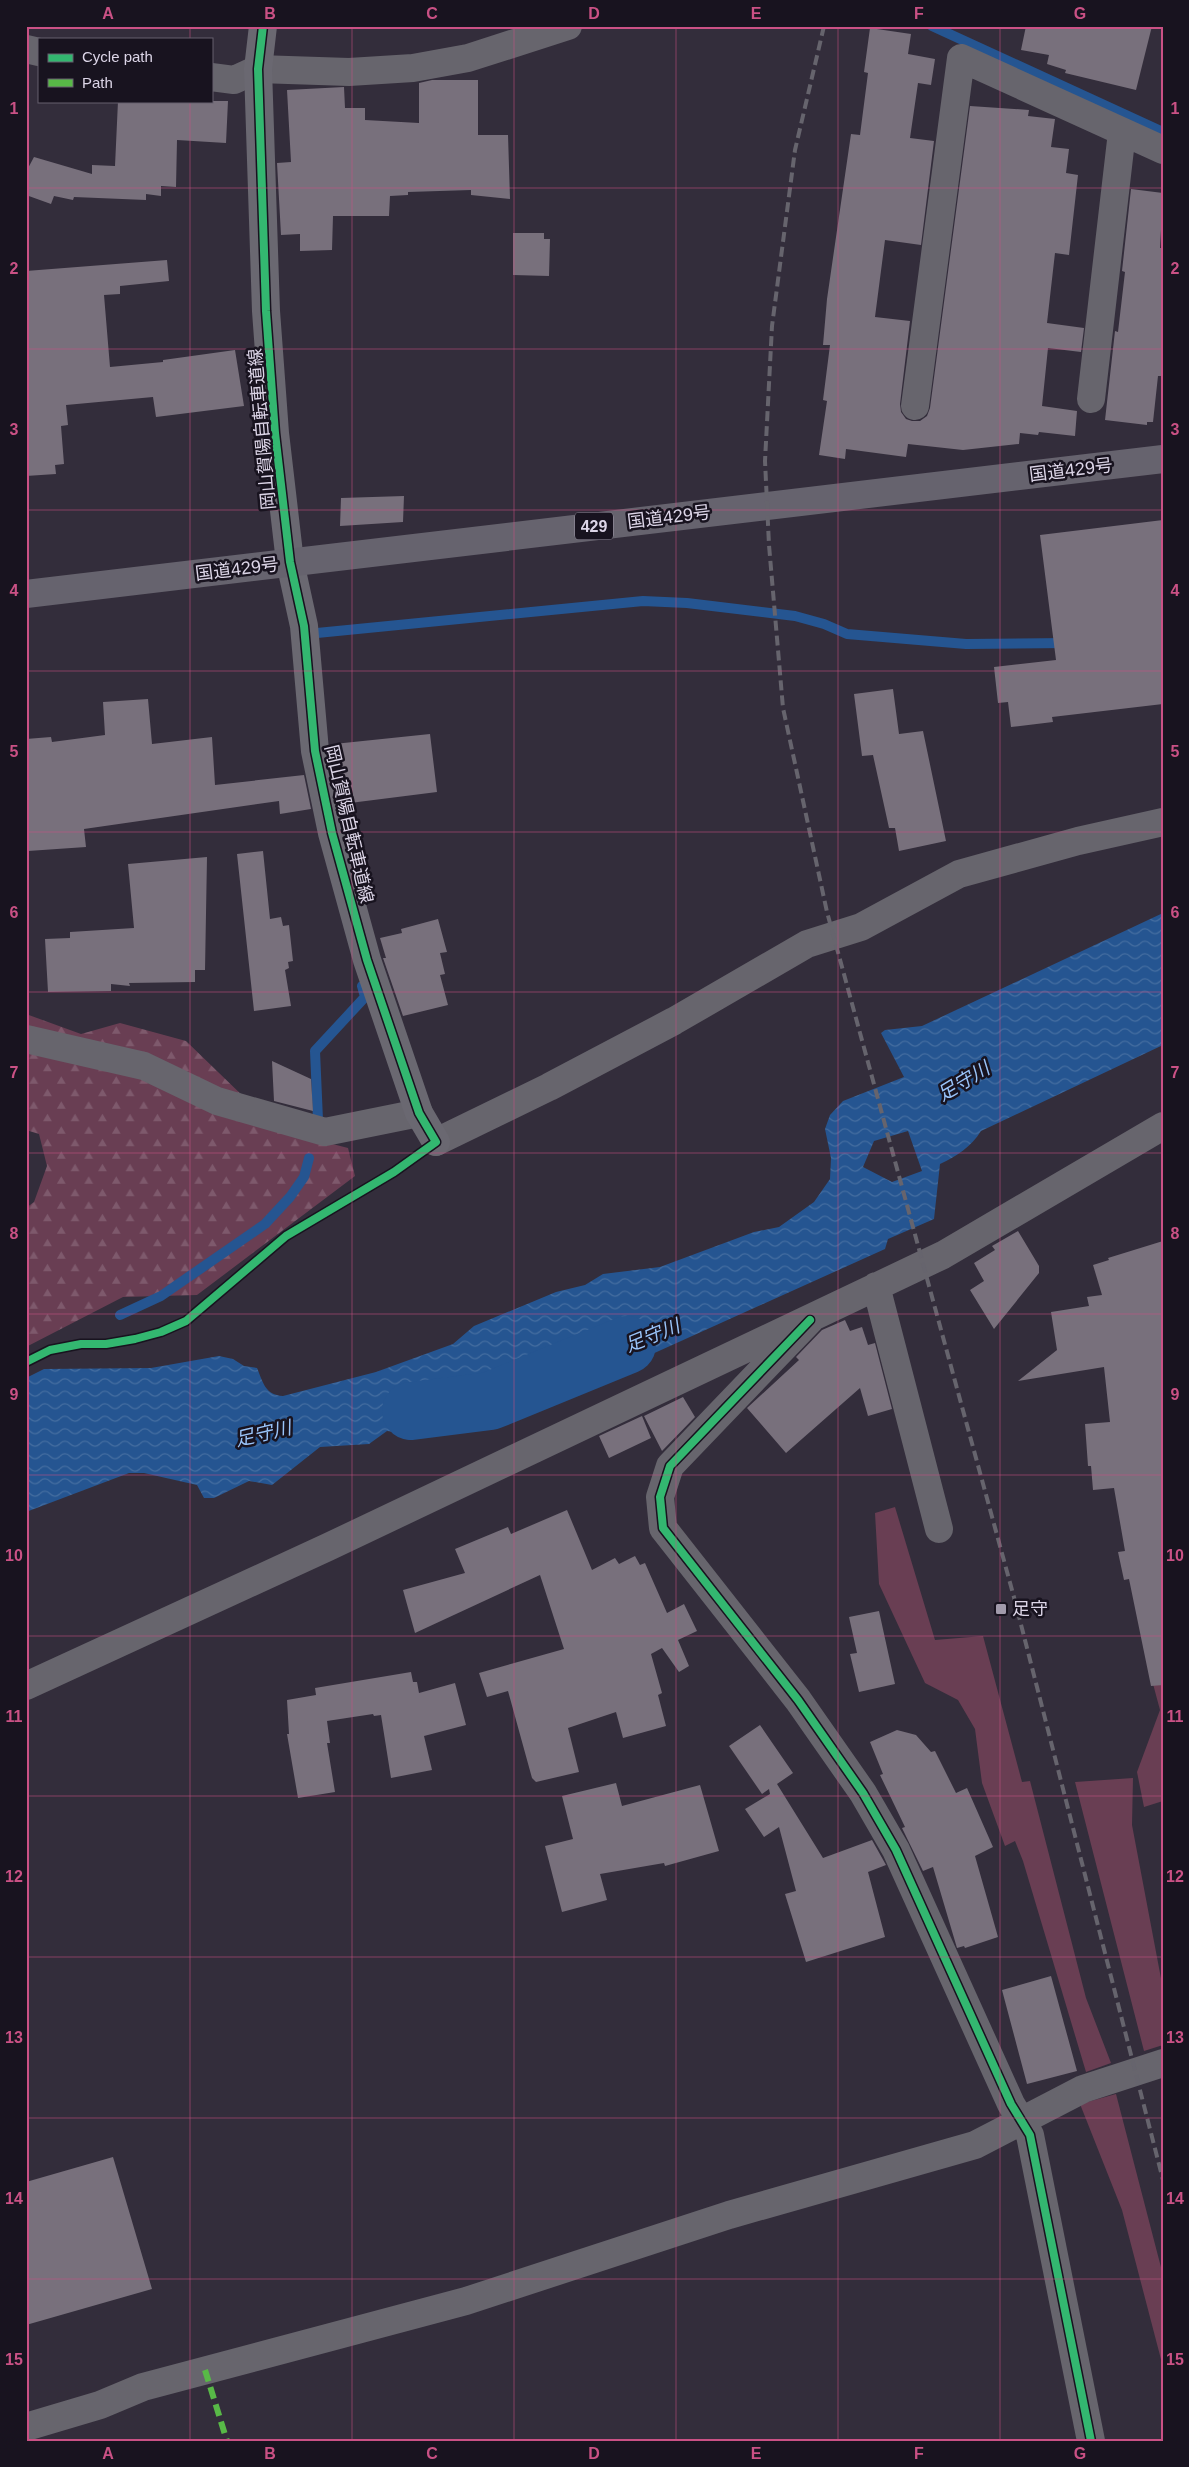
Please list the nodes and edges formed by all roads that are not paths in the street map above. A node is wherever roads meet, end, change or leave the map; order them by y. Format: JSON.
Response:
{"nodes":[{"id":1,"x":263,"y":26,"type":"edge"},
{"id":2,"x":568,"y":26,"type":"edge"},
{"id":3,"x":258,"y":70,"type":"junction"},
{"id":4,"x":212,"y":77,"type":"edge"},
{"id":5,"x":1122,"y":132,"type":"junction"},
{"id":6,"x":1163,"y":150,"type":"edge"},
{"id":7,"x":1091,"y":399,"type":"dead end"},
{"id":8,"x":915,"y":406,"type":"dead end"},
{"id":9,"x":1163,"y":459,"type":"edge"},
{"id":10,"x":290,"y":562,"type":"junction"},
{"id":11,"x":26,"y":594,"type":"edge"},
{"id":12,"x":1163,"y":822,"type":"edge"},
{"id":13,"x":26,"y":1039,"type":"edge"},
{"id":14,"x":419,"y":1113,"type":"junction"},
{"id":15,"x":1163,"y":1126,"type":"edge"},
{"id":16,"x":436,"y":1142,"type":"joint"},
{"id":17,"x":876,"y":1286,"type":"junction"},
{"id":18,"x":810,"y":1320,"type":"junction"},
{"id":19,"x":939,"y":1529,"type":"dead end"},
{"id":20,"x":26,"y":1686,"type":"edge"},
{"id":21,"x":1163,"y":2063,"type":"edge"},
{"id":22,"x":1022,"y":2120,"type":"junction"},
{"id":23,"x":26,"y":2427,"type":"edge"},
{"id":24,"x":1091,"y":2441,"type":"edge"}],
"edges":[{"from":1,"to":3,"type":"main road","name":"岡山賀陽自転車道線"},
{"from":2,"to":3,"type":"street"},
{"from":3,"to":4,"type":"street"},
{"from":3,"to":10,"type":"main road","name":"岡山賀陽自転車道線"},
{"from":5,"to":6,"type":"street"},
{"from":5,"to":7,"type":"street"},
{"from":5,"to":8,"type":"street"},
{"from":9,"to":10,"type":"highway","name":"国道429号","number":"429"},
{"from":10,"to":11,"type":"highway","name":"国道429号","number":"429"},
{"from":10,"to":14,"type":"main road","name":"岡山賀陽自転車道線"},
{"from":12,"to":16,"type":"street"},
{"from":13,"to":14,"type":"street"},
{"from":14,"to":16,"type":"main road","name":"岡山賀陽自転車道線"},
{"from":15,"to":17,"type":"street"},
{"from":17,"to":18,"type":"street"},
{"from":17,"to":19,"type":"street"},
{"from":18,"to":20,"type":"street"},
{"from":18,"to":22,"type":"street"},
{"from":21,"to":22,"type":"street"},
{"from":22,"to":23,"type":"street"},
{"from":22,"to":24,"type":"street"}]}
